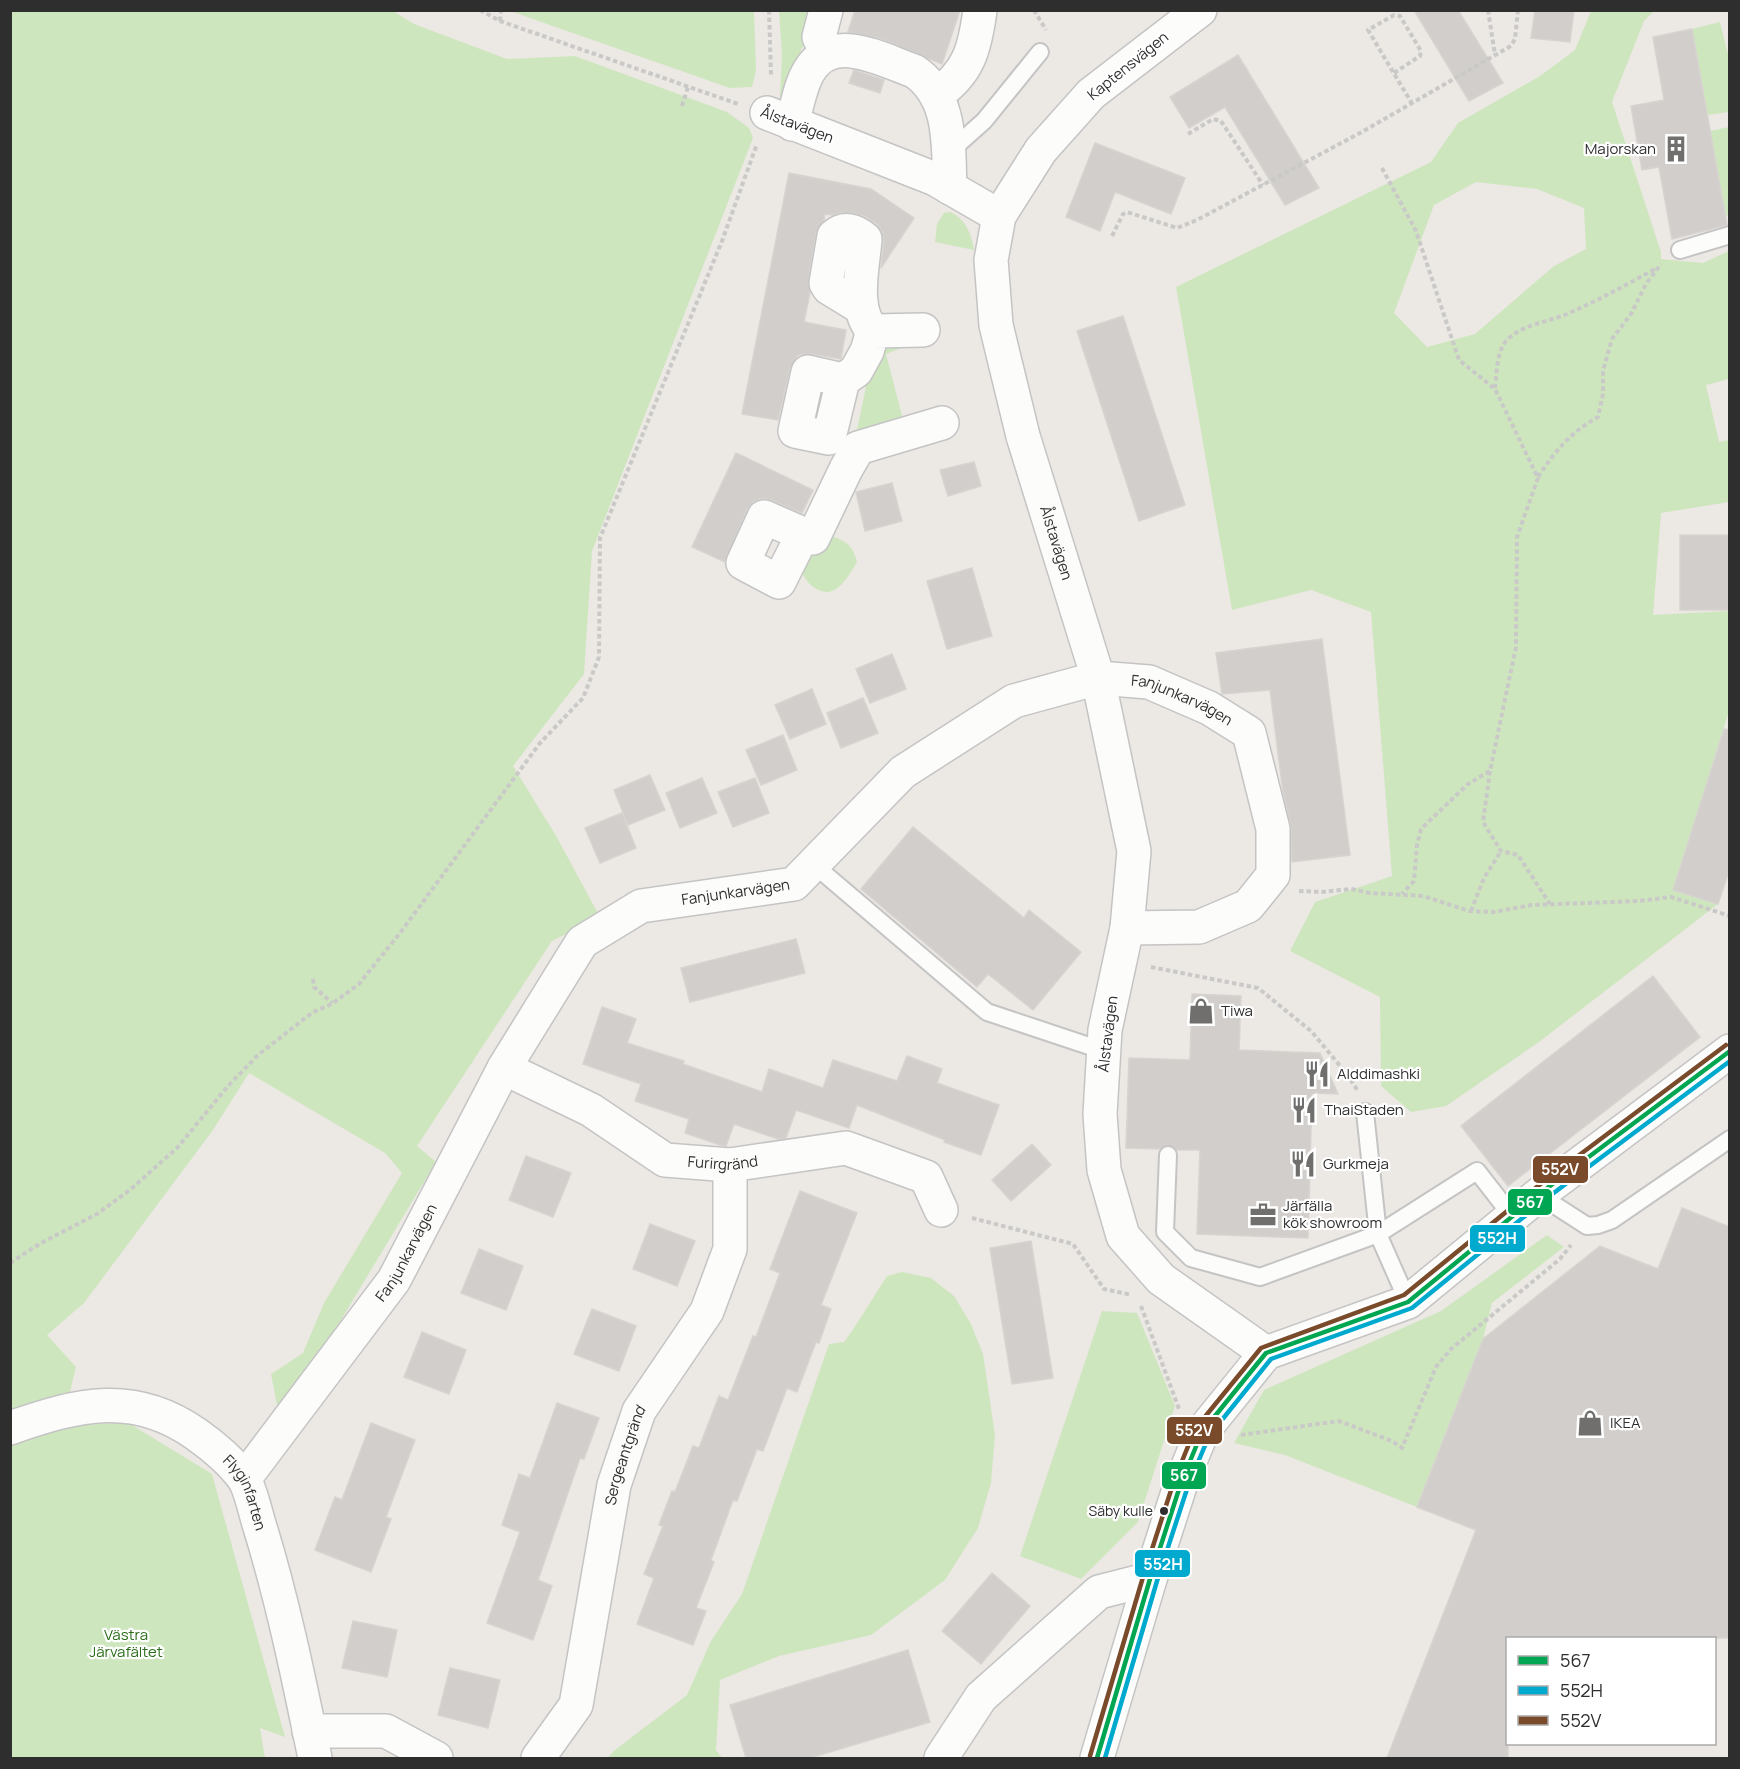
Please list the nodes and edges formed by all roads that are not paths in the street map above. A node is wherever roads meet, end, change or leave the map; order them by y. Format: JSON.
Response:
{"nodes":[{"id":1,"x":826,"y":10,"type":"edge"},
{"id":2,"x":980,"y":10,"type":"edge"},
{"id":3,"x":1195,"y":12,"type":"edge"},
{"id":4,"x":1040,"y":52,"type":"dead end"},
{"id":5,"x":827,"y":53,"type":"junction"},
{"id":6,"x":936,"y":95,"type":"junction"},
{"id":7,"x":948,"y":153,"type":"junction"},
{"id":8,"x":950,"y":188,"type":"junction"},
{"id":9,"x":999,"y":216,"type":"junction"},
{"id":10,"x":1730,"y":235,"type":"edge"},
{"id":11,"x":1673,"y":254,"type":"road end"},
{"id":12,"x":923,"y":330,"type":"dead end"},
{"id":13,"x":942,"y":423,"type":"dead end"},
{"id":14,"x":844,"y":443,"type":"junction"},
{"id":15,"x":803,"y":534,"type":"dead end"},
{"id":16,"x":1098,"y":678,"type":"junction"},
{"id":17,"x":813,"y":864,"type":"junction"},
{"id":18,"x":1127,"y":928,"type":"junction"},
{"id":19,"x":1104,"y":1051,"type":"junction"},
{"id":20,"x":1730,"y":1051,"type":"edge"},
{"id":21,"x":504,"y":1068,"type":"junction"},
{"id":22,"x":1365,"y":1112,"type":"road end"},
{"id":23,"x":1730,"y":1139,"type":"edge"},
{"id":24,"x":1168,"y":1155,"type":"dead end"},
{"id":25,"x":730,"y":1165,"type":"junction"},
{"id":26,"x":1539,"y":1195,"type":"junction"},
{"id":27,"x":941,"y":1210,"type":"road end"},
{"id":28,"x":1512,"y":1216,"type":"junction"},
{"id":29,"x":1378,"y":1234,"type":"junction"},
{"id":30,"x":1408,"y":1302,"type":"junction"},
{"id":31,"x":1266,"y":1353,"type":"junction"},
{"id":32,"x":10,"y":1428,"type":"edge"},
{"id":33,"x":244,"y":1479,"type":"junction"},
{"id":34,"x":1150,"y":1579,"type":"junction"},
{"id":35,"x":312,"y":1744,"type":"edge"},
{"id":36,"x":436,"y":1758,"type":"edge"},
{"id":37,"x":538,"y":1758,"type":"edge"},
{"id":38,"x":941,"y":1758,"type":"edge"},
{"id":39,"x":1097,"y":1758,"type":"edge"}],
"edges":[{"from":1,"to":5,"type":"street"},
{"from":2,"to":6,"type":"street"},
{"from":3,"to":9,"type":"street","name":"Kaptensvägen"},
{"from":4,"to":7,"type":"lane"},
{"from":5,"to":6,"type":"street"},
{"from":5,"to":8,"type":"street","name":"Ålstavägen"},
{"from":6,"to":7,"type":"street"},
{"from":7,"to":8,"type":"street"},
{"from":8,"to":9,"type":"street","name":"Ålstavägen"},
{"from":9,"to":16,"type":"street","name":"Ålstavägen"},
{"from":10,"to":11,"type":"lane"},
{"from":12,"to":14,"type":"street"},
{"from":13,"to":14,"type":"street"},
{"from":14,"to":15,"type":"street"},
{"from":16,"to":17,"type":"street","name":"Fanjunkarvägen"},
{"from":16,"to":18,"type":"street","name":"Ålstavägen"},
{"from":16,"to":18,"type":"street","name":"Fanjunkarvägen"},
{"from":17,"to":19,"type":"lane"},
{"from":17,"to":21,"type":"street","name":"Fanjunkarvägen"},
{"from":18,"to":19,"type":"street","name":"Ålstavägen"},
{"from":19,"to":31,"type":"street","name":"Ålstavägen"},
{"from":20,"to":26,"type":"street"},
{"from":21,"to":25,"type":"street","name":"Furirgränd"},
{"from":21,"to":33,"type":"street","name":"Fanjunkarvägen"},
{"from":22,"to":29,"type":"lane"},
{"from":23,"to":26,"type":"lane"},
{"from":24,"to":29,"type":"lane"},
{"from":25,"to":27,"type":"street","name":"Furirgränd"},
{"from":25,"to":37,"type":"street","name":"Sergeantgränd"},
{"from":26,"to":28,"type":"street"},
{"from":28,"to":29,"type":"lane"},
{"from":28,"to":30,"type":"street"},
{"from":29,"to":30,"type":"lane"},
{"from":30,"to":31,"type":"street"},
{"from":31,"to":34,"type":"street"},
{"from":32,"to":33,"type":"street","name":"Flyginfarten"},
{"from":33,"to":35,"type":"street","name":"Flyginfarten"},
{"from":34,"to":38,"type":"street"},
{"from":34,"to":39,"type":"street"},
{"from":35,"to":36,"type":"street"}]}
